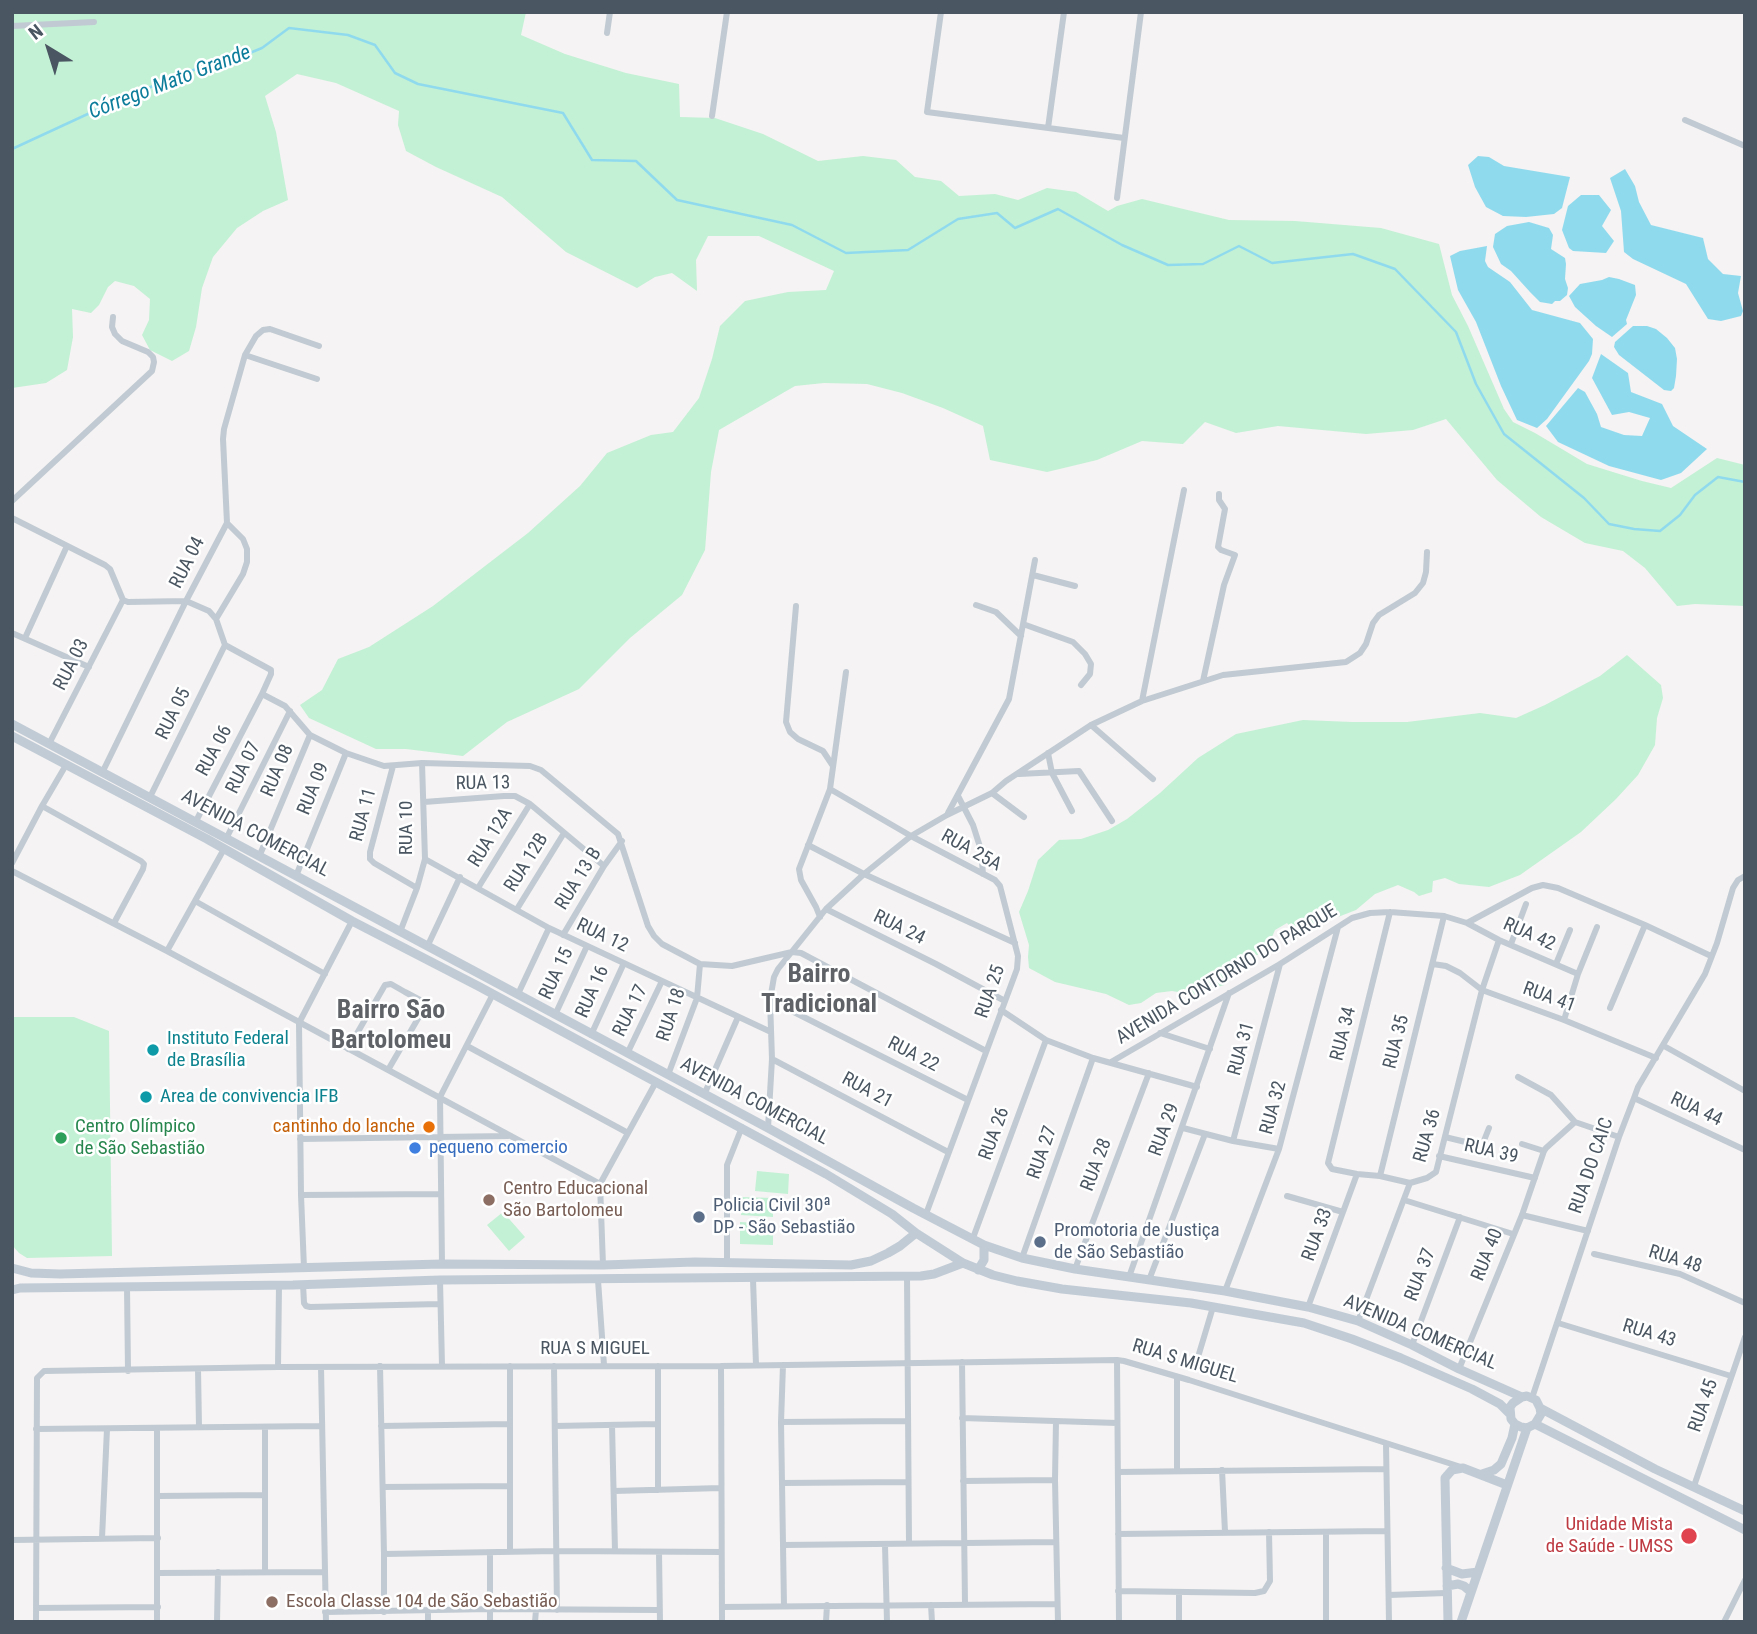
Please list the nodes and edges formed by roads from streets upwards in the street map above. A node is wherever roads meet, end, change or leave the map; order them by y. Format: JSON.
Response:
{"nodes":[{"id":1,"x":610,"y":12,"type":"edge"},
{"id":2,"x":727,"y":12,"type":"edge"},
{"id":3,"x":941,"y":12,"type":"edge"},
{"id":4,"x":1064,"y":12,"type":"edge"},
{"id":5,"x":1141,"y":12,"type":"edge"},
{"id":6,"x":94,"y":22,"type":"dead end"},
{"id":7,"x":12,"y":26,"type":"edge"},
{"id":8,"x":607,"y":33,"type":"dead end"},
{"id":9,"x":712,"y":116,"type":"dead end"},
{"id":10,"x":1685,"y":121,"type":"dead end"},
{"id":11,"x":1048,"y":128,"type":"junction"},
{"id":12,"x":1124,"y":138,"type":"junction"},
{"id":13,"x":1745,"y":146,"type":"edge"},
{"id":14,"x":1117,"y":198,"type":"dead end"},
{"id":15,"x":113,"y":317,"type":"dead end"},
{"id":16,"x":319,"y":346,"type":"dead end"},
{"id":17,"x":244,"y":355,"type":"junction"},
{"id":18,"x":317,"y":379,"type":"dead end"},
{"id":19,"x":1184,"y":490,"type":"dead end"},
{"id":20,"x":1219,"y":494,"type":"dead end"},
{"id":21,"x":12,"y":501,"type":"edge"},
{"id":22,"x":12,"y":519,"type":"edge"},
{"id":23,"x":227,"y":523,"type":"junction"},
{"id":24,"x":67,"y":546,"type":"junction"},
{"id":25,"x":1427,"y":552,"type":"dead end"},
{"id":26,"x":1035,"y":560,"type":"dead end"},
{"id":27,"x":1032,"y":575,"type":"junction"},
{"id":28,"x":1075,"y":586,"type":"dead end"},
{"id":29,"x":123,"y":600,"type":"junction"},
{"id":30,"x":186,"y":601,"type":"junction"},
{"id":31,"x":976,"y":605,"type":"dead end"},
{"id":32,"x":796,"y":606,"type":"dead end"},
{"id":33,"x":216,"y":619,"type":"junction"},
{"id":34,"x":1023,"y":624,"type":"junction"},
{"id":35,"x":12,"y":633,"type":"edge"},
{"id":36,"x":1021,"y":636,"type":"junction"},
{"id":37,"x":25,"y":638,"type":"junction"},
{"id":38,"x":225,"y":645,"type":"junction"},
{"id":39,"x":89,"y":667,"type":"junction"},
{"id":40,"x":846,"y":672,"type":"dead end"},
{"id":41,"x":1203,"y":681,"type":"junction"},
{"id":42,"x":1081,"y":685,"type":"dead end"},
{"id":43,"x":262,"y":694,"type":"junction"},
{"id":44,"x":1142,"y":701,"type":"junction"},
{"id":45,"x":290,"y":710,"type":"junction"},
{"id":46,"x":12,"y":724,"type":"edge"},
{"id":47,"x":1091,"y":725,"type":"junction"},
{"id":48,"x":310,"y":735,"type":"junction"},
{"id":49,"x":12,"y":736,"type":"edge"},
{"id":50,"x":49,"y":744,"type":"junction"},
{"id":51,"x":346,"y":753,"type":"junction"},
{"id":52,"x":1048,"y":753,"type":"junction"},
{"id":53,"x":422,"y":763,"type":"junction"},
{"id":54,"x":66,"y":765,"type":"junction"},
{"id":55,"x":393,"y":766,"type":"junction"},
{"id":56,"x":833,"y":766,"type":"junction"},
{"id":57,"x":103,"y":771,"type":"junction"},
{"id":58,"x":1052,"y":773,"type":"junction"},
{"id":59,"x":1017,"y":774,"type":"junction"},
{"id":60,"x":1153,"y":779,"type":"dead end"},
{"id":61,"x":830,"y":789,"type":"junction"},
{"id":62,"x":992,"y":793,"type":"junction"},
{"id":63,"x":958,"y":796,"type":"junction"},
{"id":64,"x":150,"y":797,"type":"junction"},
{"id":65,"x":424,"y":802,"type":"junction"},
{"id":66,"x":530,"y":804,"type":"junction"},
{"id":67,"x":42,"y":806,"type":"junction"},
{"id":68,"x":965,"y":806,"type":"junction"},
{"id":69,"x":1072,"y":811,"type":"dead end"},
{"id":70,"x":947,"y":815,"type":"junction"},
{"id":71,"x":1024,"y":817,"type":"dead end"},
{"id":72,"x":1112,"y":821,"type":"dead end"},
{"id":73,"x":195,"y":823,"type":"junction"},
{"id":74,"x":564,"y":833,"type":"junction"},
{"id":75,"x":209,"y":835,"type":"junction"},
{"id":76,"x":911,"y":836,"type":"junction"},
{"id":77,"x":622,"y":841,"type":"junction"},
{"id":78,"x":225,"y":844,"type":"junction"},
{"id":79,"x":808,"y":845,"type":"junction"},
{"id":80,"x":244,"y":854,"type":"junction"},
{"id":81,"x":259,"y":857,"type":"junction"},
{"id":82,"x":425,"y":859,"type":"junction"},
{"id":83,"x":12,"y":863,"type":"edge"},
{"id":84,"x":604,"y":866,"type":"junction"},
{"id":85,"x":12,"y":871,"type":"edge"},
{"id":86,"x":864,"y":874,"type":"junction"},
{"id":87,"x":983,"y":874,"type":"junction"},
{"id":88,"x":296,"y":876,"type":"junction"},
{"id":89,"x":1745,"y":876,"type":"edge"},
{"id":90,"x":460,"y":877,"type":"junction"},
{"id":91,"x":417,"y":888,"type":"junction"},
{"id":92,"x":478,"y":888,"type":"junction"},
{"id":93,"x":195,"y":901,"type":"junction"},
{"id":94,"x":1526,"y":904,"type":"dead end"},
{"id":95,"x":517,"y":909,"type":"junction"},
{"id":96,"x":826,"y":909,"type":"junction"},
{"id":97,"x":1390,"y":912,"type":"junction"},
{"id":98,"x":1444,"y":916,"type":"junction"},
{"id":99,"x":820,"y":917,"type":"junction"},
{"id":100,"x":352,"y":921,"type":"junction"},
{"id":101,"x":114,"y":923,"type":"junction"},
{"id":102,"x":1467,"y":923,"type":"junction"},
{"id":103,"x":1645,"y":925,"type":"junction"},
{"id":104,"x":1338,"y":927,"type":"junction"},
{"id":105,"x":549,"y":928,"type":"junction"},
{"id":106,"x":1597,"y":928,"type":"dead end"},
{"id":107,"x":1570,"y":930,"type":"dead end"},
{"id":108,"x":400,"y":932,"type":"junction"},
{"id":109,"x":564,"y":935,"type":"junction"},
{"id":110,"x":1499,"y":940,"type":"junction"},
{"id":111,"x":1015,"y":943,"type":"junction"},
{"id":112,"x":1511,"y":944,"type":"junction"},
{"id":113,"x":428,"y":945,"type":"junction"},
{"id":114,"x":587,"y":946,"type":"junction"},
{"id":115,"x":167,"y":951,"type":"junction"},
{"id":116,"x":792,"y":952,"type":"junction"},
{"id":117,"x":1712,"y":957,"type":"junction"},
{"id":118,"x":624,"y":963,"type":"junction"},
{"id":119,"x":700,"y":964,"type":"junction"},
{"id":120,"x":1280,"y":964,"type":"junction"},
{"id":121,"x":1433,"y":964,"type":"junction"},
{"id":122,"x":1556,"y":964,"type":"junction"},
{"id":123,"x":325,"y":974,"type":"junction"},
{"id":124,"x":1578,"y":974,"type":"junction"},
{"id":125,"x":483,"y":975,"type":"junction"},
{"id":126,"x":662,"y":981,"type":"junction"},
{"id":127,"x":478,"y":986,"type":"junction"},
{"id":128,"x":1482,"y":990,"type":"junction"},
{"id":129,"x":1229,"y":993,"type":"junction"},
{"id":130,"x":493,"y":994,"type":"junction"},
{"id":131,"x":519,"y":994,"type":"junction"},
{"id":132,"x":697,"y":998,"type":"junction"},
{"id":133,"x":770,"y":1000,"type":"junction"},
{"id":134,"x":1005,"y":1001,"type":"junction"},
{"id":135,"x":536,"y":1004,"type":"junction"},
{"id":136,"x":1610,"y":1008,"type":"dead end"},
{"id":137,"x":1001,"y":1010,"type":"junction"},
{"id":138,"x":531,"y":1014,"type":"junction"},
{"id":139,"x":555,"y":1015,"type":"junction"},
{"id":140,"x":738,"y":1017,"type":"junction"},
{"id":141,"x":1564,"y":1020,"type":"junction"},
{"id":142,"x":299,"y":1023,"type":"junction"},
{"id":143,"x":771,"y":1032,"type":"junction"},
{"id":144,"x":1160,"y":1033,"type":"junction"},
{"id":145,"x":591,"y":1035,"type":"junction"},
{"id":146,"x":1046,"y":1040,"type":"junction"},
{"id":147,"x":467,"y":1046,"type":"junction"},
{"id":148,"x":1664,"y":1046,"type":"junction"},
{"id":149,"x":348,"y":1049,"type":"junction"},
{"id":150,"x":1210,"y":1049,"type":"junction"},
{"id":151,"x":986,"y":1051,"type":"junction"},
{"id":152,"x":627,"y":1054,"type":"junction"},
{"id":153,"x":1093,"y":1058,"type":"junction"},
{"id":154,"x":1656,"y":1058,"type":"junction"},
{"id":155,"x":772,"y":1059,"type":"junction"},
{"id":156,"x":1111,"y":1062,"type":"junction"},
{"id":157,"x":388,"y":1070,"type":"junction"},
{"id":158,"x":1149,"y":1073,"type":"junction"},
{"id":159,"x":668,"y":1075,"type":"junction"},
{"id":160,"x":1518,"y":1077,"type":"dead end"},
{"id":161,"x":656,"y":1082,"type":"junction"},
{"id":162,"x":1197,"y":1087,"type":"junction"},
{"id":163,"x":691,"y":1088,"type":"junction"},
{"id":164,"x":1745,"y":1091,"type":"edge"},
{"id":165,"x":704,"y":1095,"type":"junction"},
{"id":166,"x":440,"y":1097,"type":"junction"},
{"id":167,"x":687,"y":1098,"type":"junction"},
{"id":168,"x":1634,"y":1098,"type":"junction"},
{"id":169,"x":968,"y":1100,"type":"junction"},
{"id":170,"x":723,"y":1104,"type":"junction"},
{"id":171,"x":717,"y":1114,"type":"junction"},
{"id":172,"x":1575,"y":1122,"type":"junction"},
{"id":173,"x":741,"y":1127,"type":"junction"},
{"id":174,"x":768,"y":1128,"type":"junction"},
{"id":175,"x":1183,"y":1128,"type":"junction"},
{"id":176,"x":1489,"y":1128,"type":"dead end"},
{"id":177,"x":628,"y":1133,"type":"junction"},
{"id":178,"x":1205,"y":1134,"type":"junction"},
{"id":179,"x":512,"y":1136,"type":"junction"},
{"id":180,"x":440,"y":1137,"type":"junction"},
{"id":181,"x":1445,"y":1137,"type":"junction"},
{"id":182,"x":1619,"y":1137,"type":"junction"},
{"id":183,"x":300,"y":1139,"type":"junction"},
{"id":184,"x":1233,"y":1141,"type":"junction"},
{"id":185,"x":1522,"y":1144,"type":"dead end"},
{"id":186,"x":1279,"y":1149,"type":"junction"},
{"id":187,"x":1745,"y":1150,"type":"edge"},
{"id":188,"x":1544,"y":1151,"type":"junction"},
{"id":189,"x":948,"y":1152,"type":"junction"},
{"id":190,"x":1439,"y":1156,"type":"junction"},
{"id":191,"x":1357,"y":1174,"type":"junction"},
{"id":192,"x":1380,"y":1176,"type":"junction"},
{"id":193,"x":1535,"y":1178,"type":"junction"},
{"id":194,"x":1410,"y":1183,"type":"junction"},
{"id":195,"x":600,"y":1184,"type":"junction"},
{"id":196,"x":440,"y":1194,"type":"junction"},
{"id":197,"x":301,"y":1195,"type":"junction"},
{"id":198,"x":1287,"y":1196,"type":"dead end"},
{"id":199,"x":1404,"y":1200,"type":"junction"},
{"id":200,"x":913,"y":1208,"type":"junction"},
{"id":201,"x":1343,"y":1212,"type":"junction"},
{"id":202,"x":926,"y":1214,"type":"junction"},
{"id":203,"x":1522,"y":1215,"type":"junction"},
{"id":204,"x":1460,"y":1217,"type":"junction"},
{"id":205,"x":901,"y":1221,"type":"junction"},
{"id":206,"x":1588,"y":1231,"type":"junction"},
{"id":207,"x":916,"y":1233,"type":"junction"},
{"id":208,"x":1513,"y":1234,"type":"junction"},
{"id":209,"x":973,"y":1238,"type":"junction"},
{"id":210,"x":984,"y":1245,"type":"junction"},
{"id":211,"x":1594,"y":1254,"type":"dead end"},
{"id":212,"x":1023,"y":1258,"type":"junction"},
{"id":213,"x":695,"y":1262,"type":"junction"},
{"id":214,"x":727,"y":1262,"type":"junction"},
{"id":215,"x":748,"y":1263,"type":"junction"},
{"id":216,"x":963,"y":1263,"type":"junction"},
{"id":217,"x":442,"y":1264,"type":"junction"},
{"id":218,"x":603,"y":1265,"type":"junction"},
{"id":219,"x":12,"y":1268,"type":"edge"},
{"id":220,"x":292,"y":1268,"type":"junction"},
{"id":221,"x":303,"y":1268,"type":"junction"},
{"id":222,"x":1075,"y":1269,"type":"junction"},
{"id":223,"x":978,"y":1270,"type":"junction"},
{"id":224,"x":60,"y":1274,"type":"junction"},
{"id":225,"x":907,"y":1276,"type":"junction"},
{"id":226,"x":1129,"y":1277,"type":"junction"},
{"id":227,"x":695,"y":1279,"type":"junction"},
{"id":228,"x":749,"y":1279,"type":"junction"},
{"id":229,"x":440,"y":1280,"type":"junction"},
{"id":230,"x":598,"y":1280,"type":"junction"},
{"id":231,"x":1149,"y":1280,"type":"junction"},
{"id":232,"x":298,"y":1284,"type":"junction"},
{"id":233,"x":279,"y":1285,"type":"junction"},
{"id":234,"x":127,"y":1287,"type":"junction"},
{"id":235,"x":1197,"y":1287,"type":"junction"},
{"id":236,"x":60,"y":1288,"type":"junction"},
{"id":237,"x":12,"y":1290,"type":"edge"},
{"id":238,"x":1224,"y":1292,"type":"junction"},
{"id":239,"x":1248,"y":1296,"type":"junction"},
{"id":240,"x":1191,"y":1303,"type":"junction"},
{"id":241,"x":1745,"y":1303,"type":"edge"},
{"id":242,"x":440,"y":1304,"type":"junction"},
{"id":243,"x":1213,"y":1307,"type":"junction"},
{"id":244,"x":1308,"y":1307,"type":"junction"},
{"id":245,"x":1246,"y":1312,"type":"junction"},
{"id":246,"x":1358,"y":1321,"type":"junction"},
{"id":247,"x":1558,"y":1323,"type":"junction"},
{"id":248,"x":1745,"y":1337,"type":"edge"},
{"id":249,"x":1412,"y":1345,"type":"junction"},
{"id":250,"x":1117,"y":1360,"type":"junction"},
{"id":251,"x":962,"y":1362,"type":"junction"},
{"id":252,"x":909,"y":1363,"type":"junction"},
{"id":253,"x":1447,"y":1363,"type":"junction"},
{"id":254,"x":604,"y":1365,"type":"junction"},
{"id":255,"x":756,"y":1365,"type":"junction"},
{"id":256,"x":783,"y":1365,"type":"junction"},
{"id":257,"x":380,"y":1366,"type":"junction"},
{"id":258,"x":442,"y":1366,"type":"junction"},
{"id":259,"x":510,"y":1366,"type":"junction"},
{"id":260,"x":554,"y":1366,"type":"junction"},
{"id":261,"x":658,"y":1366,"type":"junction"},
{"id":262,"x":721,"y":1366,"type":"junction"},
{"id":263,"x":278,"y":1367,"type":"junction"},
{"id":264,"x":321,"y":1367,"type":"junction"},
{"id":265,"x":1195,"y":1367,"type":"dead end"},
{"id":266,"x":198,"y":1369,"type":"junction"},
{"id":267,"x":1459,"y":1369,"type":"junction"},
{"id":268,"x":128,"y":1371,"type":"junction"},
{"id":269,"x":1442,"y":1376,"type":"junction"},
{"id":270,"x":1731,"y":1376,"type":"junction"},
{"id":271,"x":1177,"y":1377,"type":"junction"},
{"id":272,"x":1521,"y":1397,"type":"junction"},
{"id":273,"x":1532,"y":1398,"type":"junction"},
{"id":274,"x":1540,"y":1408,"type":"junction"},
{"id":275,"x":1509,"y":1413,"type":"junction"},
{"id":276,"x":962,"y":1418,"type":"junction"},
{"id":277,"x":1056,"y":1420,"type":"junction"},
{"id":278,"x":908,"y":1421,"type":"junction"},
{"id":279,"x":781,"y":1422,"type":"junction"},
{"id":280,"x":1117,"y":1423,"type":"junction"},
{"id":281,"x":510,"y":1424,"type":"junction"},
{"id":282,"x":657,"y":1424,"type":"junction"},
{"id":283,"x":1515,"y":1424,"type":"junction"},
{"id":284,"x":612,"y":1425,"type":"junction"},
{"id":285,"x":322,"y":1426,"type":"junction"},
{"id":286,"x":382,"y":1426,"type":"junction"},
{"id":287,"x":555,"y":1426,"type":"junction"},
{"id":288,"x":1531,"y":1426,"type":"junction"},
{"id":289,"x":200,"y":1427,"type":"junction"},
{"id":290,"x":157,"y":1428,"type":"junction"},
{"id":291,"x":265,"y":1428,"type":"junction"},
{"id":292,"x":36,"y":1429,"type":"junction"},
{"id":293,"x":107,"y":1429,"type":"junction"},
{"id":294,"x":1386,"y":1444,"type":"junction"},
{"id":295,"x":1435,"y":1459,"type":"junction"},
{"id":296,"x":1463,"y":1468,"type":"junction"},
{"id":297,"x":1386,"y":1469,"type":"junction"},
{"id":298,"x":1655,"y":1469,"type":"junction"},
{"id":299,"x":1222,"y":1470,"type":"junction"},
{"id":300,"x":1177,"y":1471,"type":"junction"},
{"id":301,"x":1118,"y":1472,"type":"junction"},
{"id":302,"x":1482,"y":1474,"type":"junction"},
{"id":303,"x":1445,"y":1478,"type":"junction"},
{"id":304,"x":1642,"y":1479,"type":"junction"},
{"id":305,"x":1055,"y":1480,"type":"junction"},
{"id":306,"x":963,"y":1481,"type":"junction"},
{"id":307,"x":908,"y":1482,"type":"junction"},
{"id":308,"x":782,"y":1483,"type":"junction"},
{"id":309,"x":1507,"y":1485,"type":"junction"},
{"id":310,"x":510,"y":1486,"type":"junction"},
{"id":311,"x":1694,"y":1486,"type":"junction"},
{"id":312,"x":383,"y":1487,"type":"junction"},
{"id":313,"x":721,"y":1488,"type":"junction"},
{"id":314,"x":658,"y":1490,"type":"junction"},
{"id":315,"x":614,"y":1491,"type":"junction"},
{"id":316,"x":265,"y":1495,"type":"junction"},
{"id":317,"x":158,"y":1496,"type":"junction"},
{"id":318,"x":1718,"y":1498,"type":"junction"},
{"id":319,"x":1700,"y":1509,"type":"junction"},
{"id":320,"x":1745,"y":1511,"type":"edge"},
{"id":321,"x":1745,"y":1530,"type":"edge"},
{"id":322,"x":1387,"y":1531,"type":"junction"},
{"id":323,"x":1225,"y":1532,"type":"junction"},
{"id":324,"x":1269,"y":1532,"type":"junction"},
{"id":325,"x":1326,"y":1532,"type":"junction"},
{"id":326,"x":1118,"y":1534,"type":"junction"},
{"id":327,"x":102,"y":1538,"type":"junction"},
{"id":328,"x":158,"y":1538,"type":"junction"},
{"id":329,"x":36,"y":1539,"type":"junction"},
{"id":330,"x":12,"y":1540,"type":"edge"},
{"id":331,"x":1056,"y":1542,"type":"junction"},
{"id":332,"x":963,"y":1543,"type":"junction"},
{"id":333,"x":909,"y":1544,"type":"junction"},
{"id":334,"x":783,"y":1545,"type":"junction"},
{"id":335,"x":885,"y":1545,"type":"junction"},
{"id":336,"x":556,"y":1551,"type":"junction"},
{"id":337,"x":615,"y":1551,"type":"junction"},
{"id":338,"x":510,"y":1552,"type":"junction"},
{"id":339,"x":659,"y":1552,"type":"junction"},
{"id":340,"x":721,"y":1552,"type":"junction"},
{"id":341,"x":384,"y":1553,"type":"junction"},
{"id":342,"x":490,"y":1553,"type":"junction"},
{"id":343,"x":1446,"y":1568,"type":"junction"},
{"id":344,"x":218,"y":1572,"type":"junction"},
{"id":345,"x":265,"y":1572,"type":"junction"},
{"id":346,"x":324,"y":1572,"type":"junction"},
{"id":347,"x":1478,"y":1572,"type":"junction"},
{"id":348,"x":158,"y":1573,"type":"junction"},
{"id":349,"x":1745,"y":1580,"type":"edge"},
{"id":350,"x":1447,"y":1590,"type":"junction"},
{"id":351,"x":1118,"y":1591,"type":"junction"},
{"id":352,"x":1471,"y":1592,"type":"junction"},
{"id":353,"x":1179,"y":1593,"type":"junction"},
{"id":354,"x":1389,"y":1595,"type":"junction"},
{"id":355,"x":965,"y":1604,"type":"junction"},
{"id":356,"x":1057,"y":1604,"type":"junction"},
{"id":357,"x":827,"y":1605,"type":"junction"},
{"id":358,"x":887,"y":1605,"type":"junction"},
{"id":359,"x":931,"y":1605,"type":"junction"},
{"id":360,"x":784,"y":1606,"type":"junction"},
{"id":361,"x":158,"y":1607,"type":"junction"},
{"id":362,"x":722,"y":1607,"type":"junction"},
{"id":363,"x":37,"y":1608,"type":"junction"},
{"id":364,"x":490,"y":1609,"type":"junction"},
{"id":365,"x":536,"y":1609,"type":"junction"},
{"id":366,"x":557,"y":1610,"type":"junction"},
{"id":367,"x":659,"y":1610,"type":"junction"},
{"id":368,"x":1447,"y":1610,"type":"junction"},
{"id":369,"x":428,"y":1611,"type":"junction"},
{"id":370,"x":325,"y":1612,"type":"junction"},
{"id":371,"x":384,"y":1612,"type":"junction"},
{"id":372,"x":1462,"y":1618,"type":"edge"},
{"id":373,"x":36,"y":1622,"type":"edge"},
{"id":374,"x":158,"y":1622,"type":"edge"},
{"id":375,"x":217,"y":1622,"type":"edge"},
{"id":376,"x":326,"y":1622,"type":"edge"},
{"id":377,"x":428,"y":1622,"type":"edge"},
{"id":378,"x":490,"y":1622,"type":"edge"},
{"id":379,"x":535,"y":1622,"type":"edge"},
{"id":380,"x":660,"y":1622,"type":"edge"},
{"id":381,"x":722,"y":1622,"type":"edge"},
{"id":382,"x":827,"y":1622,"type":"edge"},
{"id":383,"x":887,"y":1622,"type":"edge"},
{"id":384,"x":932,"y":1622,"type":"edge"},
{"id":385,"x":1058,"y":1622,"type":"edge"},
{"id":386,"x":1119,"y":1622,"type":"edge"},
{"id":387,"x":1179,"y":1622,"type":"edge"},
{"id":388,"x":1326,"y":1622,"type":"edge"},
{"id":389,"x":1389,"y":1622,"type":"edge"},
{"id":390,"x":1448,"y":1622,"type":"edge"},
{"id":391,"x":1724,"y":1622,"type":"edge"}],
"edges":[{"from":1,"to":8,"type":"street"},
{"from":2,"to":9,"type":"street"},
{"from":3,"to":11,"type":"street"},
{"from":4,"to":11,"type":"street"},
{"from":5,"to":12,"type":"street"},
{"from":6,"to":7,"type":"street"},
{"from":10,"to":13,"type":"street"},
{"from":11,"to":12,"type":"street"},
{"from":12,"to":14,"type":"street"},
{"from":15,"to":21,"type":"street"},
{"from":16,"to":17,"type":"street"},
{"from":17,"to":18,"type":"street"},
{"from":17,"to":23,"type":"street","name":"RUA 04"},
{"from":19,"to":44,"type":"street"},
{"from":20,"to":41,"type":"street"},
{"from":22,"to":24,"type":"street"},
{"from":23,"to":30,"type":"street","name":"RUA 04"},
{"from":23,"to":33,"type":"street"},
{"from":24,"to":29,"type":"street"},
{"from":24,"to":37,"type":"street"},
{"from":25,"to":41,"type":"street"},
{"from":26,"to":27,"type":"street"},
{"from":27,"to":28,"type":"street"},
{"from":27,"to":34,"type":"street"},
{"from":29,"to":30,"type":"street"},
{"from":29,"to":39,"type":"street","name":"RUA 03"},
{"from":30,"to":33,"type":"street"},
{"from":30,"to":57,"type":"street","name":"RUA 04"},
{"from":31,"to":36,"type":"street"},
{"from":32,"to":56,"type":"street"},
{"from":33,"to":38,"type":"street"},
{"from":34,"to":36,"type":"street"},
{"from":34,"to":42,"type":"street"},
{"from":35,"to":37,"type":"street"},
{"from":36,"to":63,"type":"street"},
{"from":37,"to":39,"type":"street"},
{"from":38,"to":43,"type":"street"},
{"from":38,"to":64,"type":"street","name":"RUA 05"},
{"from":39,"to":50,"type":"street","name":"RUA 03"},
{"from":40,"to":56,"type":"street"},
{"from":41,"to":44,"type":"street"},
{"from":43,"to":45,"type":"street"},
{"from":43,"to":73,"type":"street","name":"RUA 06"},
{"from":44,"to":47,"type":"street"},
{"from":45,"to":48,"type":"street"},
{"from":45,"to":78,"type":"street","name":"RUA 07"},
{"from":46,"to":50,"type":"street","name":"AVENIDA COMERCIAL"},
{"from":47,"to":52,"type":"street"},
{"from":47,"to":60,"type":"street"},
{"from":48,"to":51,"type":"street"},
{"from":48,"to":81,"type":"street","name":"RUA 08"},
{"from":49,"to":54,"type":"street","name":"AVENIDA COMERCIAL"},
{"from":50,"to":57,"type":"street","name":"AVENIDA COMERCIAL"},
{"from":51,"to":55,"type":"street"},
{"from":51,"to":88,"type":"street","name":"RUA 09"},
{"from":52,"to":58,"type":"street"},
{"from":52,"to":59,"type":"street"},
{"from":53,"to":55,"type":"street"},
{"from":53,"to":65,"type":"street","name":"RUA 10"},
{"from":53,"to":77,"type":"street"},
{"from":54,"to":67,"type":"street"},
{"from":54,"to":75,"type":"street","name":"AVENIDA COMERCIAL"},
{"from":55,"to":91,"type":"street","name":"RUA 11"},
{"from":56,"to":61,"type":"street"},
{"from":57,"to":64,"type":"street","name":"AVENIDA COMERCIAL"},
{"from":58,"to":59,"type":"street"},
{"from":58,"to":69,"type":"street"},
{"from":58,"to":72,"type":"street"},
{"from":59,"to":62,"type":"street"},
{"from":61,"to":76,"type":"street"},
{"from":61,"to":79,"type":"street"},
{"from":62,"to":68,"type":"street"},
{"from":62,"to":71,"type":"street"},
{"from":63,"to":68,"type":"street"},
{"from":63,"to":70,"type":"street"},
{"from":64,"to":73,"type":"street","name":"AVENIDA COMERCIAL"},
{"from":65,"to":66,"type":"street","name":"RUA 13"},
{"from":65,"to":82,"type":"street","name":"RUA 10"},
{"from":66,"to":74,"type":"street","name":"RUA 13"},
{"from":66,"to":92,"type":"street","name":"RUA 12A"},
{"from":67,"to":83,"type":"street"},
{"from":67,"to":101,"type":"street"},
{"from":68,"to":70,"type":"street"},
{"from":68,"to":87,"type":"street"},
{"from":70,"to":76,"type":"street"},
{"from":73,"to":75,"type":"street","name":"AVENIDA COMERCIAL"},
{"from":74,"to":84,"type":"street","name":"RUA 13"},
{"from":74,"to":95,"type":"street","name":"RUA 12B"},
{"from":75,"to":78,"type":"street","name":"AVENIDA COMERCIAL"},
{"from":76,"to":86,"type":"street"},
{"from":76,"to":87,"type":"street","name":"RUA 25A"},
{"from":77,"to":84,"type":"street","name":"RUA 13 B"},
{"from":77,"to":119,"type":"street"},
{"from":78,"to":80,"type":"street","name":"AVENIDA COMERCIAL"},
{"from":78,"to":93,"type":"street","name":"RUA 07"},
{"from":79,"to":86,"type":"street","name":"RUA 25"},
{"from":79,"to":99,"type":"street"},
{"from":80,"to":81,"type":"street","name":"AVENIDA COMERCIAL"},
{"from":80,"to":100,"type":"street","name":"AVENIDA COMERCIAL"},
{"from":81,"to":88,"type":"street","name":"AVENIDA COMERCIAL"},
{"from":82,"to":90,"type":"street","name":"RUA 12"},
{"from":82,"to":91,"type":"street","name":"RUA 10"},
{"from":84,"to":109,"type":"street","name":"RUA 13 B"},
{"from":85,"to":101,"type":"street"},
{"from":86,"to":96,"type":"street"},
{"from":86,"to":111,"type":"street","name":"RUA 25"},
{"from":87,"to":111,"type":"street","name":"RUA 25A"},
{"from":88,"to":108,"type":"street","name":"AVENIDA COMERCIAL"},
{"from":89,"to":117,"type":"street"},
{"from":90,"to":92,"type":"street","name":"RUA 12"},
{"from":90,"to":113,"type":"street"},
{"from":91,"to":108,"type":"street","name":"RUA 10"},
{"from":92,"to":95,"type":"street","name":"RUA 12"},
{"from":93,"to":115,"type":"street","name":"RUA 07"},
{"from":93,"to":123,"type":"street"},
{"from":94,"to":112,"type":"street"},
{"from":95,"to":105,"type":"street","name":"RUA 12"},
{"from":96,"to":99,"type":"street"},
{"from":96,"to":134,"type":"street","name":"RUA 24"},
{"from":97,"to":98,"type":"street","name":"AVENIDA CONTORNO DO PARQUE"},
{"from":97,"to":104,"type":"street","name":"AVENIDA CONTORNO DO PARQUE"},
{"from":97,"to":191,"type":"street","name":"RUA 34"},
{"from":98,"to":102,"type":"street","name":"AVENIDA CONTORNO DO PARQUE"},
{"from":98,"to":121,"type":"street","name":"RUA 35"},
{"from":99,"to":116,"type":"street"},
{"from":100,"to":123,"type":"street"},
{"from":100,"to":127,"type":"street","name":"AVENIDA COMERCIAL"},
{"from":101,"to":115,"type":"street"},
{"from":102,"to":103,"type":"street"},
{"from":102,"to":110,"type":"street","name":"RUA 42"},
{"from":103,"to":117,"type":"street"},
{"from":103,"to":136,"type":"street"},
{"from":104,"to":120,"type":"street","name":"AVENIDA CONTORNO DO PARQUE"},
{"from":104,"to":186,"type":"street","name":"RUA 32"},
{"from":105,"to":109,"type":"street","name":"RUA 12"},
{"from":105,"to":131,"type":"street"},
{"from":106,"to":124,"type":"street"},
{"from":107,"to":122,"type":"street"},
{"from":108,"to":113,"type":"street","name":"AVENIDA COMERCIAL"},
{"from":109,"to":114,"type":"street","name":"RUA 12"},
{"from":110,"to":112,"type":"street","name":"RUA 42"},
{"from":110,"to":128,"type":"street","name":"RUA 36"},
{"from":111,"to":134,"type":"street","name":"RUA 25"},
{"from":112,"to":122,"type":"street","name":"RUA 42"},
{"from":113,"to":125,"type":"street","name":"AVENIDA COMERCIAL"},
{"from":114,"to":118,"type":"street","name":"RUA 12"},
{"from":114,"to":139,"type":"street","name":"RUA 15"},
{"from":115,"to":142,"type":"street"},
{"from":116,"to":119,"type":"street"},
{"from":116,"to":133,"type":"street"},
{"from":116,"to":151,"type":"street"},
{"from":117,"to":148,"type":"street","name":"RUA DO CAIC"},
{"from":118,"to":126,"type":"street","name":"RUA 12"},
{"from":118,"to":145,"type":"street","name":"RUA 16"},
{"from":119,"to":132,"type":"street","name":"RUA 18"},
{"from":120,"to":129,"type":"street","name":"AVENIDA CONTORNO DO PARQUE"},
{"from":120,"to":184,"type":"street","name":"RUA 31"},
{"from":121,"to":128,"type":"street","name":"RUA 41"},
{"from":121,"to":192,"type":"street","name":"RUA 35"},
{"from":122,"to":124,"type":"street","name":"RUA 42"},
{"from":123,"to":142,"type":"street"},
{"from":124,"to":141,"type":"street"},
{"from":125,"to":127,"type":"street"},
{"from":125,"to":131,"type":"street","name":"AVENIDA COMERCIAL"},
{"from":126,"to":132,"type":"street","name":"RUA 12"},
{"from":126,"to":152,"type":"street","name":"RUA 17"},
{"from":127,"to":130,"type":"street","name":"AVENIDA COMERCIAL"},
{"from":128,"to":141,"type":"street","name":"RUA 41"},
{"from":128,"to":181,"type":"street","name":"RUA 36"},
{"from":129,"to":144,"type":"street","name":"AVENIDA CONTORNO DO PARQUE"},
{"from":129,"to":150,"type":"street","name":"RUA 29"},
{"from":130,"to":138,"type":"street","name":"AVENIDA COMERCIAL"},
{"from":130,"to":147,"type":"street"},
{"from":131,"to":135,"type":"street","name":"AVENIDA COMERCIAL"},
{"from":132,"to":140,"type":"street","name":"RUA 12"},
{"from":132,"to":159,"type":"street","name":"RUA 18"},
{"from":133,"to":143,"type":"street"},
{"from":133,"to":169,"type":"street","name":"RUA 22"},
{"from":134,"to":137,"type":"street","name":"RUA 25"},
{"from":135,"to":138,"type":"street"},
{"from":135,"to":139,"type":"street","name":"AVENIDA COMERCIAL"},
{"from":137,"to":146,"type":"street"},
{"from":137,"to":151,"type":"street","name":"RUA 25"},
{"from":138,"to":161,"type":"street","name":"AVENIDA COMERCIAL"},
{"from":139,"to":145,"type":"street","name":"AVENIDA COMERCIAL"},
{"from":140,"to":143,"type":"street","name":"RUA 12"},
{"from":140,"to":165,"type":"street"},
{"from":141,"to":154,"type":"street","name":"RUA 41"},
{"from":142,"to":149,"type":"street"},
{"from":142,"to":183,"type":"street"},
{"from":143,"to":155,"type":"street"},
{"from":144,"to":150,"type":"street"},
{"from":144,"to":156,"type":"street","name":"AVENIDA CONTORNO DO PARQUE"},
{"from":145,"to":152,"type":"street","name":"AVENIDA COMERCIAL"},
{"from":146,"to":153,"type":"street"},
{"from":146,"to":209,"type":"street","name":"RUA 26"},
{"from":147,"to":166,"type":"street"},
{"from":147,"to":177,"type":"street"},
{"from":148,"to":154,"type":"street","name":"RUA DO CAIC"},
{"from":148,"to":164,"type":"street"},
{"from":149,"to":157,"type":"street"},
{"from":149,"to":157,"type":"street"},
{"from":150,"to":162,"type":"street","name":"RUA 29"},
{"from":151,"to":169,"type":"street","name":"RUA 25"},
{"from":152,"to":159,"type":"street","name":"AVENIDA COMERCIAL"},
{"from":153,"to":156,"type":"street"},
{"from":153,"to":212,"type":"street","name":"RUA 27"},
{"from":154,"to":168,"type":"street","name":"RUA DO CAIC"},
{"from":155,"to":174,"type":"street"},
{"from":155,"to":189,"type":"street","name":"RUA 21"},
{"from":156,"to":158,"type":"street"},
{"from":157,"to":166,"type":"street"},
{"from":158,"to":162,"type":"street"},
{"from":158,"to":222,"type":"street","name":"RUA 28"},
{"from":159,"to":163,"type":"street","name":"AVENIDA COMERCIAL"},
{"from":160,"to":172,"type":"street"},
{"from":161,"to":167,"type":"street","name":"AVENIDA COMERCIAL"},
{"from":161,"to":177,"type":"street"},
{"from":162,"to":175,"type":"street","name":"RUA 29"},
{"from":163,"to":165,"type":"street","name":"AVENIDA COMERCIAL"},
{"from":163,"to":167,"type":"street"},
{"from":165,"to":170,"type":"street","name":"AVENIDA COMERCIAL"},
{"from":166,"to":179,"type":"street"},
{"from":166,"to":180,"type":"street"},
{"from":167,"to":171,"type":"street","name":"AVENIDA COMERCIAL"},
{"from":168,"to":182,"type":"street","name":"RUA DO CAIC"},
{"from":168,"to":187,"type":"street","name":"RUA 44"},
{"from":169,"to":189,"type":"street","name":"RUA 25"},
{"from":170,"to":171,"type":"street"},
{"from":170,"to":174,"type":"street","name":"AVENIDA COMERCIAL"},
{"from":171,"to":173,"type":"street","name":"AVENIDA COMERCIAL"},
{"from":172,"to":182,"type":"street"},
{"from":172,"to":188,"type":"street","name":"RUA 40"},
{"from":173,"to":205,"type":"street","name":"AVENIDA COMERCIAL"},
{"from":173,"to":214,"type":"street"},
{"from":174,"to":200,"type":"street","name":"AVENIDA COMERCIAL"},
{"from":175,"to":178,"type":"street"},
{"from":175,"to":226,"type":"street","name":"RUA 29"},
{"from":176,"to":181,"type":"street"},
{"from":177,"to":195,"type":"street"},
{"from":178,"to":184,"type":"street"},
{"from":178,"to":231,"type":"street"},
{"from":179,"to":180,"type":"street"},
{"from":179,"to":195,"type":"street"},
{"from":180,"to":183,"type":"street"},
{"from":180,"to":196,"type":"street"},
{"from":181,"to":190,"type":"street","name":"RUA 36"},
{"from":182,"to":206,"type":"street","name":"RUA DO CAIC"},
{"from":183,"to":197,"type":"street"},
{"from":184,"to":186,"type":"street"},
{"from":185,"to":188,"type":"street"},
{"from":186,"to":238,"type":"street","name":"RUA 32"},
{"from":188,"to":193,"type":"street","name":"RUA 40"},
{"from":189,"to":202,"type":"street","name":"RUA 25"},
{"from":190,"to":193,"type":"street","name":"RUA 39"},
{"from":190,"to":194,"type":"street","name":"RUA 36"},
{"from":191,"to":192,"type":"street"},
{"from":191,"to":201,"type":"street","name":"RUA 33"},
{"from":192,"to":194,"type":"street"},
{"from":193,"to":203,"type":"street","name":"RUA 40"},
{"from":194,"to":199,"type":"street","name":"RUA 36"},
{"from":195,"to":218,"type":"street"},
{"from":196,"to":197,"type":"street"},
{"from":196,"to":217,"type":"street"},
{"from":197,"to":221,"type":"street"},
{"from":198,"to":201,"type":"street"},
{"from":199,"to":204,"type":"street"},
{"from":199,"to":246,"type":"street","name":"RUA 36"},
{"from":200,"to":202,"type":"street","name":"AVENIDA COMERCIAL"},
{"from":200,"to":205,"type":"street"},
{"from":201,"to":244,"type":"street","name":"RUA 33"},
{"from":202,"to":209,"type":"street","name":"AVENIDA COMERCIAL"},
{"from":203,"to":206,"type":"street"},
{"from":203,"to":208,"type":"street","name":"RUA 40"},
{"from":204,"to":208,"type":"street"},
{"from":204,"to":249,"type":"street","name":"RUA 37"},
{"from":205,"to":207,"type":"street","name":"AVENIDA COMERCIAL"},
{"from":206,"to":247,"type":"street","name":"RUA DO CAIC"},
{"from":207,"to":215,"type":"street"},
{"from":207,"to":216,"type":"street","name":"AVENIDA COMERCIAL"},
{"from":208,"to":267,"type":"street","name":"RUA 40"},
{"from":209,"to":210,"type":"street","name":"AVENIDA COMERCIAL"},
{"from":210,"to":212,"type":"street","name":"AVENIDA COMERCIAL"},
{"from":210,"to":223,"type":"street"},
{"from":211,"to":241,"type":"street","name":"RUA 48"},
{"from":212,"to":222,"type":"street","name":"AVENIDA COMERCIAL"},
{"from":213,"to":214,"type":"street"},
{"from":213,"to":218,"type":"street"},
{"from":213,"to":227,"type":"street"},
{"from":214,"to":215,"type":"street"},
{"from":215,"to":228,"type":"street"},
{"from":216,"to":223,"type":"street","name":"AVENIDA COMERCIAL"},
{"from":216,"to":225,"type":"street"},
{"from":217,"to":218,"type":"street"},
{"from":217,"to":221,"type":"street"},
{"from":219,"to":224,"type":"street"},
{"from":220,"to":221,"type":"street"},
{"from":220,"to":224,"type":"street"},
{"from":220,"to":232,"type":"street"},
{"from":222,"to":226,"type":"street","name":"AVENIDA COMERCIAL"},
{"from":223,"to":240,"type":"street","name":"AVENIDA COMERCIAL"},
{"from":224,"to":236,"type":"street"},
{"from":225,"to":228,"type":"street"},
{"from":225,"to":252,"type":"street"},
{"from":226,"to":231,"type":"street","name":"AVENIDA COMERCIAL"},
{"from":227,"to":228,"type":"street"},
{"from":227,"to":230,"type":"street"},
{"from":228,"to":255,"type":"street"},
{"from":229,"to":230,"type":"street"},
{"from":229,"to":232,"type":"street"},
{"from":229,"to":242,"type":"street"},
{"from":230,"to":254,"type":"street"},
{"from":231,"to":235,"type":"street","name":"AVENIDA COMERCIAL"},
{"from":232,"to":233,"type":"street"},
{"from":232,"to":242,"type":"street"},
{"from":233,"to":234,"type":"street"},
{"from":233,"to":263,"type":"street"},
{"from":234,"to":236,"type":"street"},
{"from":234,"to":268,"type":"street"},
{"from":235,"to":238,"type":"street","name":"AVENIDA COMERCIAL"},
{"from":235,"to":240,"type":"street"},
{"from":236,"to":237,"type":"street"},
{"from":238,"to":239,"type":"street","name":"AVENIDA COMERCIAL"},
{"from":239,"to":244,"type":"street","name":"AVENIDA COMERCIAL"},
{"from":239,"to":245,"type":"street"},
{"from":240,"to":243,"type":"street","name":"AVENIDA COMERCIAL"},
{"from":242,"to":258,"type":"street"},
{"from":243,"to":245,"type":"street","name":"AVENIDA COMERCIAL"},
{"from":243,"to":265,"type":"street"},
{"from":244,"to":246,"type":"street","name":"AVENIDA COMERCIAL"},
{"from":245,"to":269,"type":"street","name":"AVENIDA COMERCIAL"},
{"from":246,"to":249,"type":"street","name":"AVENIDA COMERCIAL"},
{"from":247,"to":270,"type":"street","name":"RUA 43"},
{"from":247,"to":273,"type":"street","name":"RUA DO CAIC"},
{"from":248,"to":270,"type":"street","name":"RUA 45"},
{"from":249,"to":253,"type":"street","name":"AVENIDA COMERCIAL"},
{"from":250,"to":251,"type":"street","name":"RUA S MIGUEL"},
{"from":250,"to":271,"type":"street","name":"RUA S MIGUEL"},
{"from":250,"to":280,"type":"street"},
{"from":251,"to":252,"type":"street","name":"RUA S MIGUEL"},
{"from":251,"to":276,"type":"street"},
{"from":252,"to":256,"type":"street","name":"RUA S MIGUEL"},
{"from":252,"to":278,"type":"street"},
{"from":253,"to":267,"type":"street","name":"AVENIDA COMERCIAL"},
{"from":253,"to":269,"type":"street"},
{"from":254,"to":260,"type":"street","name":"RUA S MIGUEL"},
{"from":254,"to":261,"type":"street","name":"RUA S MIGUEL"},
{"from":255,"to":256,"type":"street","name":"RUA S MIGUEL"},
{"from":255,"to":262,"type":"street","name":"RUA S MIGUEL"},
{"from":256,"to":279,"type":"street"},
{"from":257,"to":258,"type":"street","name":"RUA S MIGUEL"},
{"from":257,"to":264,"type":"street","name":"RUA S MIGUEL"},
{"from":257,"to":286,"type":"street"},
{"from":258,"to":259,"type":"street","name":"RUA S MIGUEL"},
{"from":259,"to":260,"type":"street","name":"RUA S MIGUEL"},
{"from":259,"to":281,"type":"street"},
{"from":260,"to":287,"type":"street"},
{"from":261,"to":262,"type":"street","name":"RUA S MIGUEL"},
{"from":261,"to":282,"type":"street"},
{"from":262,"to":313,"type":"street"},
{"from":263,"to":264,"type":"street","name":"RUA S MIGUEL"},
{"from":263,"to":266,"type":"street","name":"RUA S MIGUEL"},
{"from":264,"to":285,"type":"street"},
{"from":266,"to":268,"type":"street","name":"RUA S MIGUEL"},
{"from":266,"to":289,"type":"street"},
{"from":267,"to":272,"type":"street","name":"AVENIDA COMERCIAL"},
{"from":268,"to":292,"type":"street","name":"RUA S MIGUEL"},
{"from":269,"to":275,"type":"street","name":"AVENIDA COMERCIAL"},
{"from":270,"to":311,"type":"street","name":"RUA 45"},
{"from":271,"to":294,"type":"street","name":"RUA S MIGUEL"},
{"from":271,"to":300,"type":"street"},
{"from":272,"to":273,"type":"street"},
{"from":272,"to":275,"type":"street"},
{"from":273,"to":274,"type":"street"},
{"from":274,"to":288,"type":"street"},
{"from":274,"to":298,"type":"street"},
{"from":275,"to":283,"type":"street"},
{"from":276,"to":277,"type":"street"},
{"from":276,"to":306,"type":"street"},
{"from":277,"to":280,"type":"street"},
{"from":277,"to":305,"type":"street"},
{"from":278,"to":279,"type":"street"},
{"from":278,"to":307,"type":"street"},
{"from":279,"to":308,"type":"street"},
{"from":280,"to":301,"type":"street"},
{"from":281,"to":286,"type":"street"},
{"from":281,"to":310,"type":"street"},
{"from":282,"to":284,"type":"street"},
{"from":282,"to":314,"type":"street"},
{"from":283,"to":288,"type":"street"},
{"from":283,"to":302,"type":"street"},
{"from":284,"to":287,"type":"street"},
{"from":284,"to":315,"type":"street"},
{"from":285,"to":291,"type":"street"},
{"from":285,"to":346,"type":"street"},
{"from":286,"to":312,"type":"street"},
{"from":287,"to":336,"type":"street"},
{"from":288,"to":304,"type":"street"},
{"from":288,"to":309,"type":"street"},
{"from":289,"to":290,"type":"street"},
{"from":289,"to":291,"type":"street"},
{"from":290,"to":293,"type":"street"},
{"from":290,"to":317,"type":"street"},
{"from":291,"to":316,"type":"street"},
{"from":292,"to":293,"type":"street"},
{"from":292,"to":329,"type":"street","name":"RUA S MIGUEL"},
{"from":293,"to":327,"type":"street"},
{"from":294,"to":295,"type":"street","name":"RUA S MIGUEL"},
{"from":294,"to":297,"type":"street"},
{"from":295,"to":296,"type":"street","name":"RUA S MIGUEL"},
{"from":295,"to":303,"type":"street"},
{"from":296,"to":302,"type":"street"},
{"from":296,"to":303,"type":"street"},
{"from":297,"to":299,"type":"street"},
{"from":297,"to":322,"type":"street"},
{"from":298,"to":304,"type":"street"},
{"from":298,"to":311,"type":"street"},
{"from":299,"to":300,"type":"street"},
{"from":299,"to":323,"type":"street"},
{"from":300,"to":301,"type":"street"},
{"from":301,"to":326,"type":"street"},
{"from":302,"to":309,"type":"street"},
{"from":303,"to":343,"type":"street"},
{"from":304,"to":319,"type":"street"},
{"from":305,"to":306,"type":"street"},
{"from":305,"to":331,"type":"street"},
{"from":306,"to":332,"type":"street"},
{"from":307,"to":308,"type":"street"},
{"from":307,"to":333,"type":"street"},
{"from":308,"to":334,"type":"street"},
{"from":309,"to":347,"type":"street"},
{"from":310,"to":312,"type":"street"},
{"from":310,"to":338,"type":"street"},
{"from":311,"to":318,"type":"street"},
{"from":312,"to":341,"type":"street"},
{"from":313,"to":314,"type":"street"},
{"from":313,"to":340,"type":"street"},
{"from":314,"to":315,"type":"street"},
{"from":315,"to":337,"type":"street"},
{"from":316,"to":317,"type":"street"},
{"from":316,"to":345,"type":"street"},
{"from":317,"to":328,"type":"street"},
{"from":318,"to":319,"type":"street"},
{"from":318,"to":320,"type":"street"},
{"from":319,"to":321,"type":"street"},
{"from":322,"to":325,"type":"street"},
{"from":322,"to":354,"type":"street"},
{"from":323,"to":324,"type":"street"},
{"from":323,"to":326,"type":"street"},
{"from":324,"to":325,"type":"street"},
{"from":324,"to":353,"type":"street"},
{"from":325,"to":388,"type":"street"},
{"from":326,"to":351,"type":"street"},
{"from":327,"to":328,"type":"street"},
{"from":327,"to":329,"type":"street"},
{"from":328,"to":348,"type":"street"},
{"from":329,"to":330,"type":"street"},
{"from":329,"to":363,"type":"street","name":"RUA S MIGUEL"},
{"from":331,"to":332,"type":"street"},
{"from":331,"to":356,"type":"street"},
{"from":332,"to":333,"type":"street"},
{"from":332,"to":355,"type":"street"},
{"from":333,"to":335,"type":"street"},
{"from":334,"to":335,"type":"street"},
{"from":334,"to":360,"type":"street"},
{"from":335,"to":358,"type":"street"},
{"from":336,"to":337,"type":"street"},
{"from":336,"to":338,"type":"street"},
{"from":336,"to":366,"type":"street"},
{"from":337,"to":339,"type":"street"},
{"from":338,"to":342,"type":"street"},
{"from":339,"to":340,"type":"street"},
{"from":339,"to":367,"type":"street"},
{"from":340,"to":362,"type":"street"},
{"from":341,"to":342,"type":"street"},
{"from":341,"to":371,"type":"street"},
{"from":342,"to":364,"type":"street"},
{"from":343,"to":347,"type":"street"},
{"from":343,"to":350,"type":"street"},
{"from":344,"to":345,"type":"street"},
{"from":344,"to":348,"type":"street"},
{"from":344,"to":375,"type":"street"},
{"from":345,"to":346,"type":"street"},
{"from":346,"to":370,"type":"street"},
{"from":347,"to":352,"type":"street"},
{"from":348,"to":361,"type":"street"},
{"from":349,"to":391,"type":"street"},
{"from":350,"to":352,"type":"street"},
{"from":350,"to":354,"type":"street"},
{"from":350,"to":368,"type":"street"},
{"from":351,"to":353,"type":"street"},
{"from":351,"to":386,"type":"street"},
{"from":352,"to":372,"type":"street"},
{"from":353,"to":387,"type":"street"},
{"from":354,"to":389,"type":"street"},
{"from":355,"to":356,"type":"street"},
{"from":355,"to":359,"type":"street"},
{"from":356,"to":385,"type":"street"},
{"from":357,"to":358,"type":"street"},
{"from":357,"to":360,"type":"street"},
{"from":357,"to":382,"type":"street"},
{"from":358,"to":359,"type":"street"},
{"from":358,"to":383,"type":"street"},
{"from":359,"to":384,"type":"street"},
{"from":360,"to":362,"type":"street"},
{"from":361,"to":363,"type":"street"},
{"from":361,"to":374,"type":"street"},
{"from":362,"to":381,"type":"street"},
{"from":363,"to":373,"type":"street","name":"RUA S MIGUEL"},
{"from":364,"to":365,"type":"street"},
{"from":364,"to":369,"type":"street"},
{"from":364,"to":378,"type":"street"},
{"from":365,"to":366,"type":"street"},
{"from":365,"to":379,"type":"street"},
{"from":366,"to":367,"type":"street"},
{"from":367,"to":380,"type":"street"},
{"from":368,"to":372,"type":"street"},
{"from":368,"to":390,"type":"street"},
{"from":369,"to":371,"type":"street"},
{"from":369,"to":377,"type":"street"},
{"from":370,"to":371,"type":"street"},
{"from":370,"to":376,"type":"street"}]}
